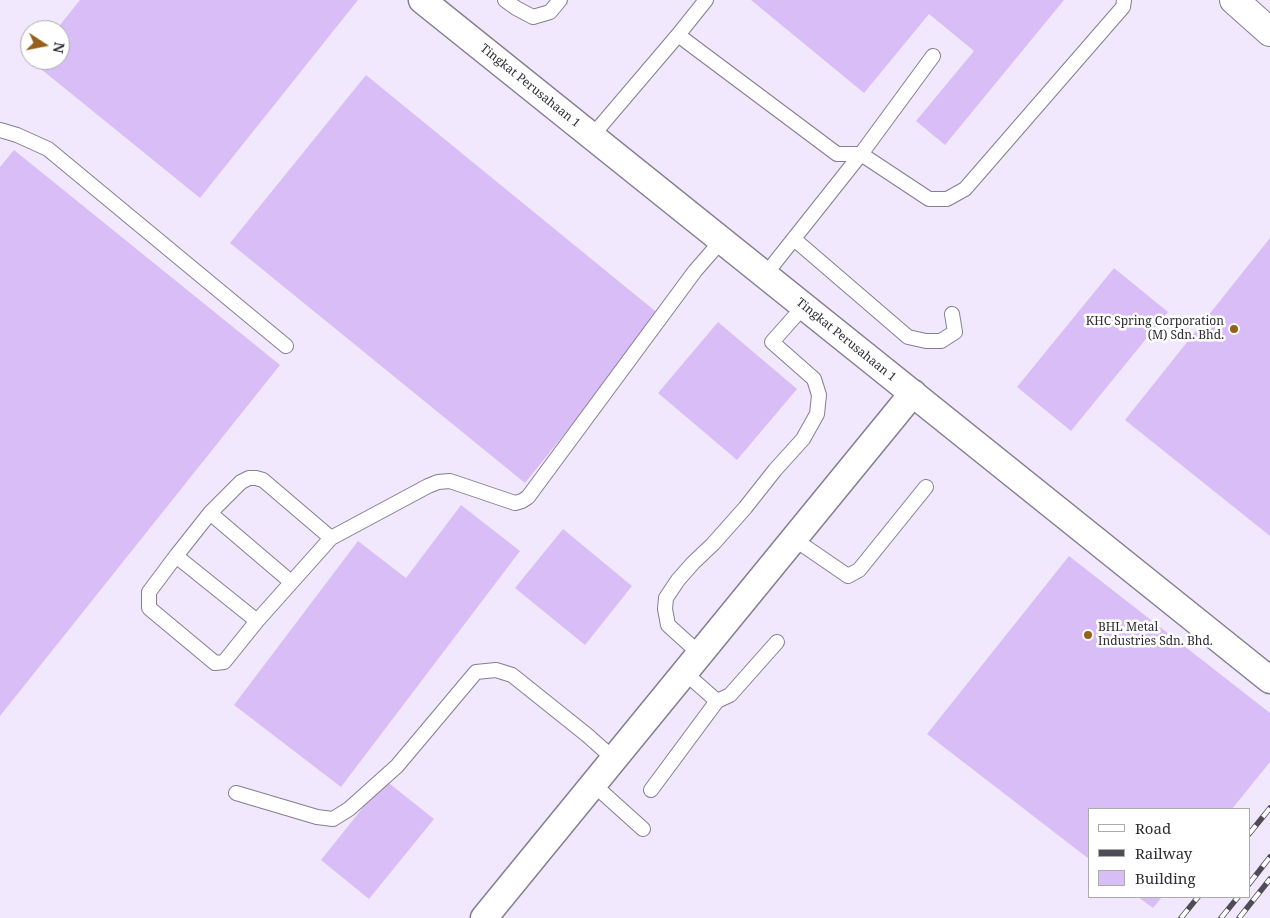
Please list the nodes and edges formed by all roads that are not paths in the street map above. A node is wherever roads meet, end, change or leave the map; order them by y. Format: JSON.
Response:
{"nodes":[{"id":1,"x":422,"y":0,"type":"edge"},
{"id":2,"x":505,"y":0,"type":"edge"},
{"id":3,"x":560,"y":0,"type":"edge"},
{"id":4,"x":706,"y":0,"type":"edge"},
{"id":5,"x":1124,"y":0,"type":"edge"},
{"id":6,"x":1234,"y":0,"type":"edge"},
{"id":7,"x":1270,"y":32,"type":"edge"},
{"id":8,"x":678,"y":35,"type":"junction"},
{"id":9,"x":933,"y":56,"type":"dead end"},
{"id":10,"x":0,"y":130,"type":"edge"},
{"id":11,"x":592,"y":136,"type":"junction"},
{"id":12,"x":861,"y":154,"type":"junction"},
{"id":13,"x":794,"y":239,"type":"junction"},
{"id":14,"x":722,"y":240,"type":"junction"},
{"id":15,"x":765,"y":275,"type":"junction"},
{"id":16,"x":804,"y":306,"type":"junction"},
{"id":17,"x":952,"y":314,"type":"dead end"},
{"id":18,"x":286,"y":346,"type":"dead end"},
{"id":19,"x":913,"y":393,"type":"junction"},
{"id":20,"x":926,"y":487,"type":"dead end"},
{"id":21,"x":210,"y":513,"type":"junction"},
{"id":22,"x":331,"y":538,"type":"junction"},
{"id":23,"x":794,"y":539,"type":"junction"},
{"id":24,"x":176,"y":556,"type":"junction"},
{"id":25,"x":291,"y":582,"type":"junction"},
{"id":26,"x":257,"y":622,"type":"junction"},
{"id":27,"x":777,"y":642,"type":"dead end"},
{"id":28,"x":692,"y":663,"type":"junction"},
{"id":29,"x":1270,"y":680,"type":"edge"},
{"id":30,"x":717,"y":701,"type":"junction"},
{"id":31,"x":614,"y":759,"type":"junction"},
{"id":32,"x":593,"y":784,"type":"junction"},
{"id":33,"x":651,"y":790,"type":"dead end"},
{"id":34,"x":236,"y":793,"type":"dead end"},
{"id":35,"x":643,"y":829,"type":"dead end"},
{"id":36,"x":484,"y":918,"type":"edge"}],
"edges":[{"from":1,"to":11,"type":"street","name":"Tingkat Perusahaan 1"},
{"from":2,"to":3,"type":"lane"},
{"from":4,"to":8,"type":"lane"},
{"from":5,"to":12,"type":"lane"},
{"from":6,"to":7,"type":"main road"},
{"from":8,"to":11,"type":"lane"},
{"from":8,"to":12,"type":"lane"},
{"from":9,"to":12,"type":"lane"},
{"from":10,"to":18,"type":"lane"},
{"from":11,"to":14,"type":"street","name":"Tingkat Perusahaan 1"},
{"from":12,"to":13,"type":"lane"},
{"from":13,"to":15,"type":"lane"},
{"from":13,"to":17,"type":"lane"},
{"from":14,"to":15,"type":"street","name":"Tingkat Perusahaan 1"},
{"from":14,"to":22,"type":"lane"},
{"from":15,"to":16,"type":"street","name":"Tingkat Perusahaan 1"},
{"from":16,"to":19,"type":"street","name":"Tingkat Perusahaan 1"},
{"from":16,"to":28,"type":"lane"},
{"from":19,"to":23,"type":"street"},
{"from":19,"to":29,"type":"street","name":"Tingkat Perusahaan 1"},
{"from":20,"to":23,"type":"lane"},
{"from":21,"to":22,"type":"lane"},
{"from":21,"to":24,"type":"lane"},
{"from":21,"to":25,"type":"lane"},
{"from":22,"to":25,"type":"lane"},
{"from":23,"to":28,"type":"street"},
{"from":24,"to":26,"type":"lane"},
{"from":24,"to":26,"type":"lane"},
{"from":25,"to":26,"type":"lane"},
{"from":27,"to":30,"type":"lane"},
{"from":28,"to":30,"type":"lane"},
{"from":28,"to":31,"type":"street"},
{"from":30,"to":33,"type":"lane"},
{"from":31,"to":32,"type":"street"},
{"from":31,"to":34,"type":"lane"},
{"from":32,"to":35,"type":"lane"},
{"from":32,"to":36,"type":"street"}]}
